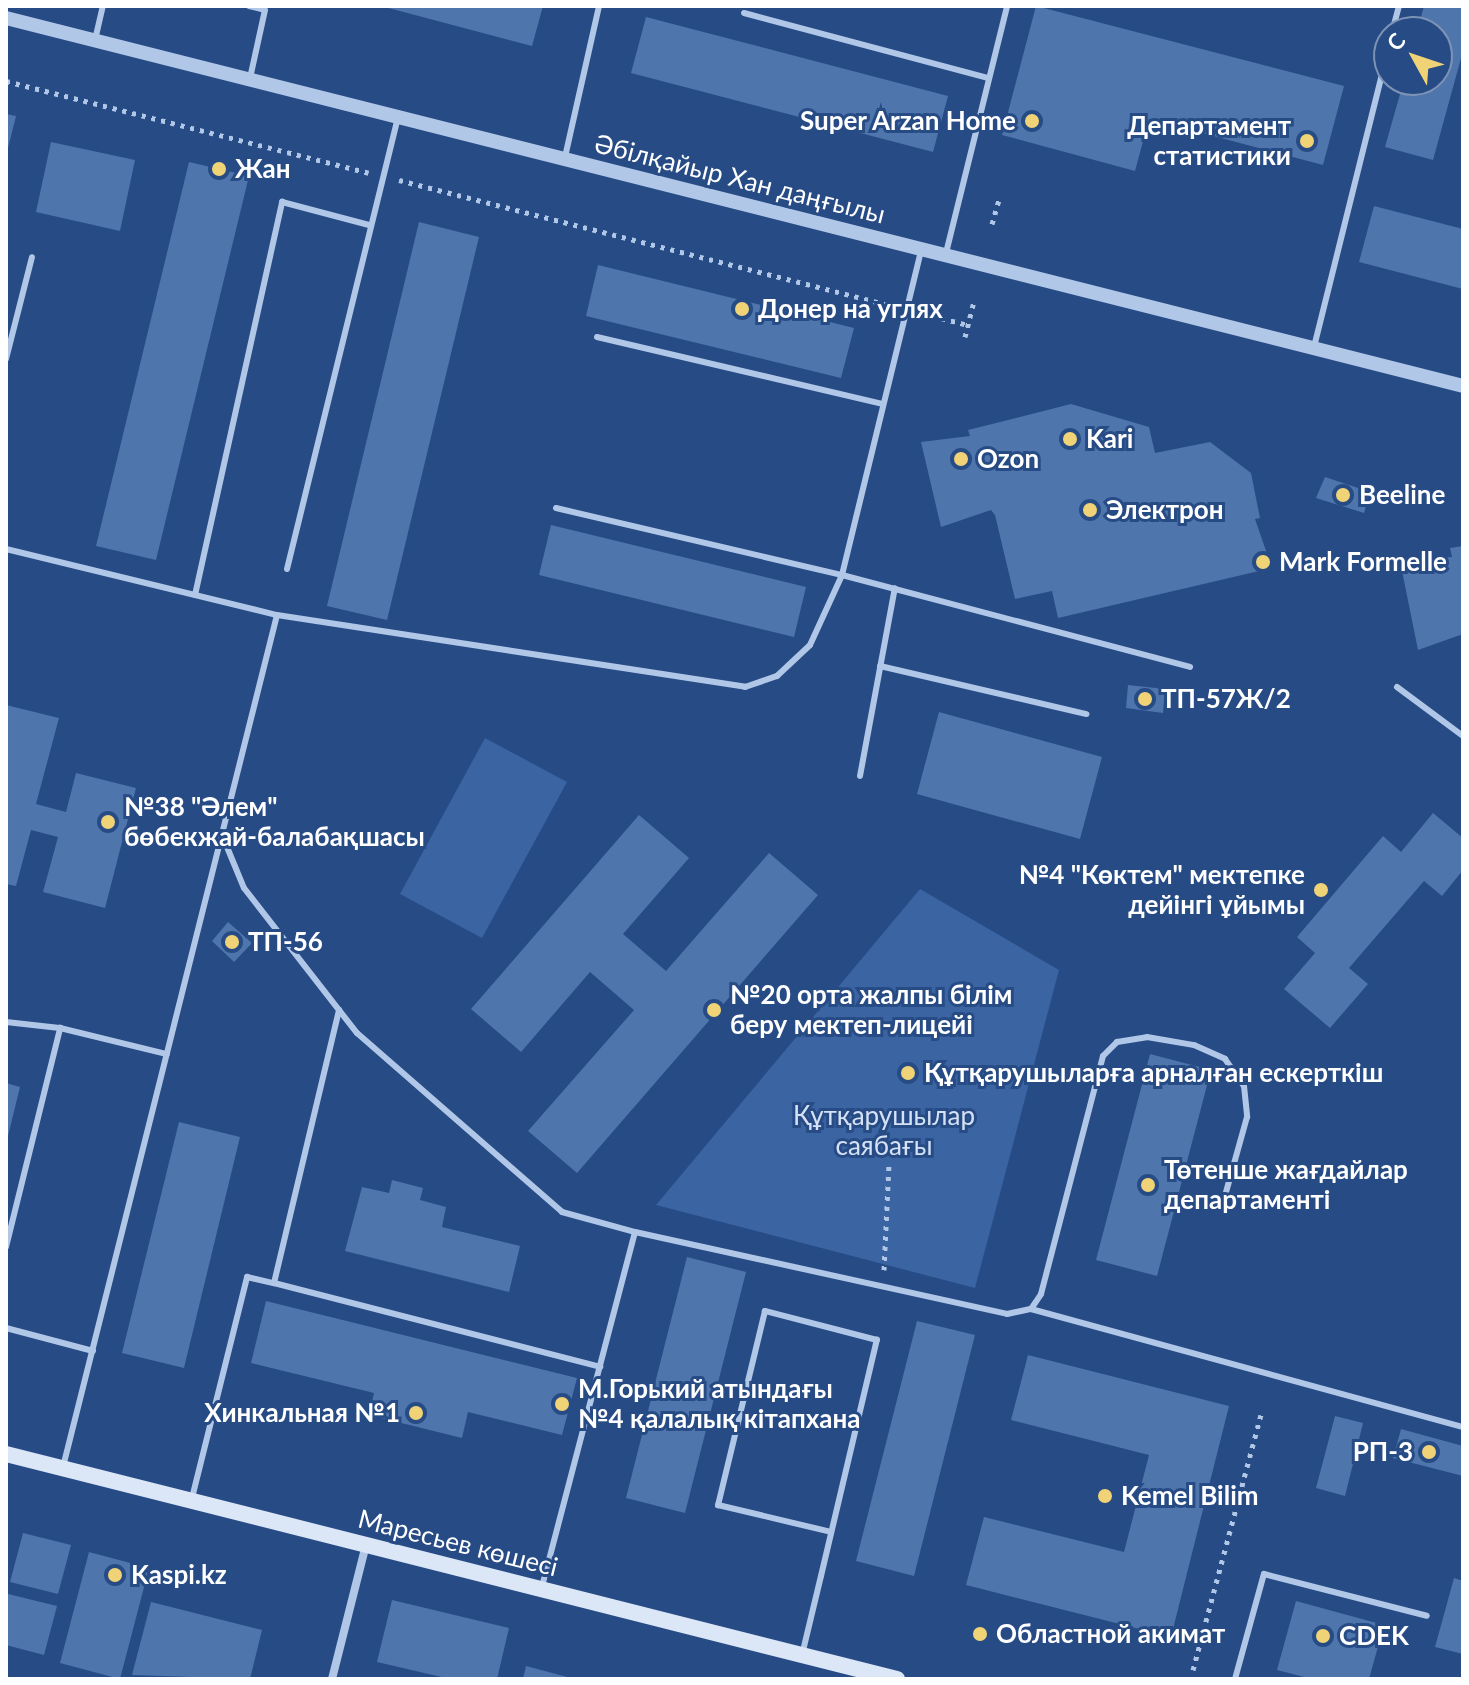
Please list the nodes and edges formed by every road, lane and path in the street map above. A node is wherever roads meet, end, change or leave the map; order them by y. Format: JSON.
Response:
{"nodes":[{"id":1,"x":103,"y":6,"type":"edge"},
{"id":2,"x":249,"y":6,"type":"edge"},
{"id":3,"x":599,"y":6,"type":"edge"},
{"id":4,"x":1007,"y":6,"type":"edge"},
{"id":5,"x":744,"y":13,"type":"dead end"},
{"id":6,"x":6,"y":18,"type":"edge"},
{"id":7,"x":95,"y":40,"type":"junction"},
{"id":8,"x":250,"y":78,"type":"junction"},
{"id":9,"x":988,"y":78,"type":"junction"},
{"id":10,"x":6,"y":81,"type":"edge"},
{"id":11,"x":1377,"y":96,"type":"edge"},
{"id":12,"x":398,"y":117,"type":"junction"},
{"id":13,"x":564,"y":161,"type":"junction"},
{"id":14,"x":382,"y":176,"type":"junction"},
{"id":15,"x":999,"y":200,"type":"dead end"},
{"id":16,"x":992,"y":224,"type":"dead end"},
{"id":17,"x":369,"y":225,"type":"junction"},
{"id":18,"x":922,"y":248,"type":"junction"},
{"id":19,"x":946,"y":253,"type":"junction"},
{"id":20,"x":32,"y":257,"type":"dead end"},
{"id":21,"x":974,"y":302,"type":"dead end"},
{"id":22,"x":906,"y":309,"type":"junction"},
{"id":23,"x":968,"y":325,"type":"junction"},
{"id":24,"x":597,"y":337,"type":"dead end"},
{"id":25,"x":965,"y":337,"type":"dead end"},
{"id":26,"x":1314,"y":347,"type":"junction"},
{"id":27,"x":6,"y":359,"type":"edge"},
{"id":28,"x":1463,"y":386,"type":"edge"},
{"id":29,"x":882,"y":404,"type":"junction"},
{"id":30,"x":556,"y":508,"type":"dead end"},
{"id":31,"x":6,"y":549,"type":"edge"},
{"id":32,"x":287,"y":569,"type":"dead end"},
{"id":33,"x":842,"y":575,"type":"junction"},
{"id":34,"x":895,"y":588,"type":"junction"},
{"id":35,"x":195,"y":595,"type":"junction"},
{"id":36,"x":277,"y":615,"type":"junction"},
{"id":37,"x":880,"y":666,"type":"junction"},
{"id":38,"x":1190,"y":667,"type":"dead end"},
{"id":39,"x":1397,"y":687,"type":"dead end"},
{"id":40,"x":1087,"y":714,"type":"dead end"},
{"id":41,"x":1463,"y":736,"type":"edge"},
{"id":42,"x":860,"y":776,"type":"dead end"},
{"id":43,"x":222,"y":835,"type":"junction"},
{"id":44,"x":339,"y":1010,"type":"junction"},
{"id":45,"x":6,"y":1022,"type":"edge"},
{"id":46,"x":60,"y":1028,"type":"junction"},
{"id":47,"x":167,"y":1054,"type":"junction"},
{"id":48,"x":889,"y":1165,"type":"dead end"},
{"id":49,"x":1226,"y":1192,"type":"dead end"},
{"id":50,"x":635,"y":1232,"type":"junction"},
{"id":51,"x":6,"y":1247,"type":"edge"},
{"id":52,"x":884,"y":1271,"type":"dead end"},
{"id":53,"x":274,"y":1283,"type":"junction"},
{"id":54,"x":1031,"y":1309,"type":"junction"},
{"id":55,"x":6,"y":1328,"type":"edge"},
{"id":56,"x":93,"y":1351,"type":"junction"},
{"id":57,"x":600,"y":1367,"type":"junction"},
{"id":58,"x":1261,"y":1415,"type":"dead end"},
{"id":59,"x":1463,"y":1427,"type":"edge"},
{"id":60,"x":6,"y":1454,"type":"edge"},
{"id":61,"x":63,"y":1468,"type":"junction"},
{"id":62,"x":191,"y":1501,"type":"junction"},
{"id":63,"x":831,"y":1532,"type":"junction"},
{"id":64,"x":366,"y":1545,"type":"junction"},
{"id":65,"x":541,"y":1589,"type":"junction"},
{"id":66,"x":1427,"y":1616,"type":"dead end"},
{"id":67,"x":802,"y":1655,"type":"junction"},
{"id":68,"x":1193,"y":1670,"type":"dead end"},
{"id":69,"x":332,"y":1679,"type":"edge"},
{"id":70,"x":897,"y":1679,"type":"edge"},
{"id":71,"x":1235,"y":1679,"type":"edge"}],
"edges":[{"from":1,"to":7,"type":"lane"},
{"from":2,"to":8,"type":"lane"},
{"from":3,"to":13,"type":"lane"},
{"from":4,"to":9,"type":"lane"},
{"from":5,"to":9,"type":"lane"},
{"from":6,"to":7,"type":"street","name":"Әбілқайыр Хан даңғылы"},
{"from":7,"to":8,"type":"street","name":"Әбілқайыр Хан даңғылы"},
{"from":8,"to":12,"type":"street","name":"Әбілқайыр Хан даңғылы"},
{"from":9,"to":19,"type":"lane"},
{"from":10,"to":14,"type":"path"},
{"from":11,"to":26,"type":"lane"},
{"from":12,"to":13,"type":"street","name":"Әбілқайыр Хан даңғылы"},
{"from":12,"to":14,"type":"lane"},
{"from":13,"to":18,"type":"street","name":"Әбілқайыр Хан даңғылы"},
{"from":14,"to":17,"type":"lane"},
{"from":14,"to":22,"type":"path"},
{"from":15,"to":16,"type":"path"},
{"from":17,"to":32,"type":"lane"},
{"from":17,"to":35,"type":"lane"},
{"from":18,"to":19,"type":"street","name":"Әбілқайыр Хан даңғылы"},
{"from":18,"to":22,"type":"lane"},
{"from":19,"to":26,"type":"street","name":"Әбілқайыр Хан даңғылы"},
{"from":20,"to":27,"type":"lane"},
{"from":21,"to":23,"type":"path"},
{"from":22,"to":23,"type":"path"},
{"from":22,"to":29,"type":"lane"},
{"from":23,"to":25,"type":"path"},
{"from":24,"to":29,"type":"lane"},
{"from":26,"to":28,"type":"street","name":"Әбілқайыр Хан даңғылы"},
{"from":29,"to":33,"type":"lane"},
{"from":30,"to":33,"type":"lane"},
{"from":31,"to":35,"type":"lane"},
{"from":33,"to":34,"type":"lane"},
{"from":33,"to":36,"type":"lane"},
{"from":34,"to":37,"type":"lane"},
{"from":34,"to":38,"type":"lane"},
{"from":35,"to":36,"type":"lane"},
{"from":36,"to":43,"type":"lane"},
{"from":37,"to":40,"type":"lane"},
{"from":37,"to":42,"type":"lane"},
{"from":39,"to":41,"type":"lane"},
{"from":43,"to":44,"type":"lane"},
{"from":43,"to":47,"type":"lane"},
{"from":44,"to":50,"type":"lane"},
{"from":44,"to":53,"type":"lane"},
{"from":45,"to":46,"type":"lane"},
{"from":46,"to":47,"type":"lane"},
{"from":46,"to":51,"type":"lane"},
{"from":47,"to":56,"type":"lane"},
{"from":48,"to":52,"type":"path"},
{"from":49,"to":54,"type":"lane"},
{"from":50,"to":54,"type":"lane"},
{"from":50,"to":57,"type":"lane"},
{"from":53,"to":57,"type":"lane"},
{"from":53,"to":62,"type":"lane"},
{"from":54,"to":59,"type":"lane"},
{"from":55,"to":56,"type":"lane"},
{"from":56,"to":61,"type":"lane"},
{"from":57,"to":65,"type":"lane"},
{"from":58,"to":68,"type":"path"},
{"from":60,"to":61,"type":"main road","name":"Маресьев көшесі"},
{"from":61,"to":62,"type":"main road","name":"Маресьев көшесі"},
{"from":62,"to":64,"type":"main road","name":"Маресьев көшесі"},
{"from":63,"to":63,"type":"lane"},
{"from":63,"to":67,"type":"lane"},
{"from":64,"to":65,"type":"main road","name":"Маресьев көшесі"},
{"from":64,"to":69,"type":"street"},
{"from":65,"to":67,"type":"main road","name":"Маресьев көшесі"},
{"from":66,"to":71,"type":"lane"},
{"from":67,"to":70,"type":"main road","name":"Маресьев көшесі"}]}
